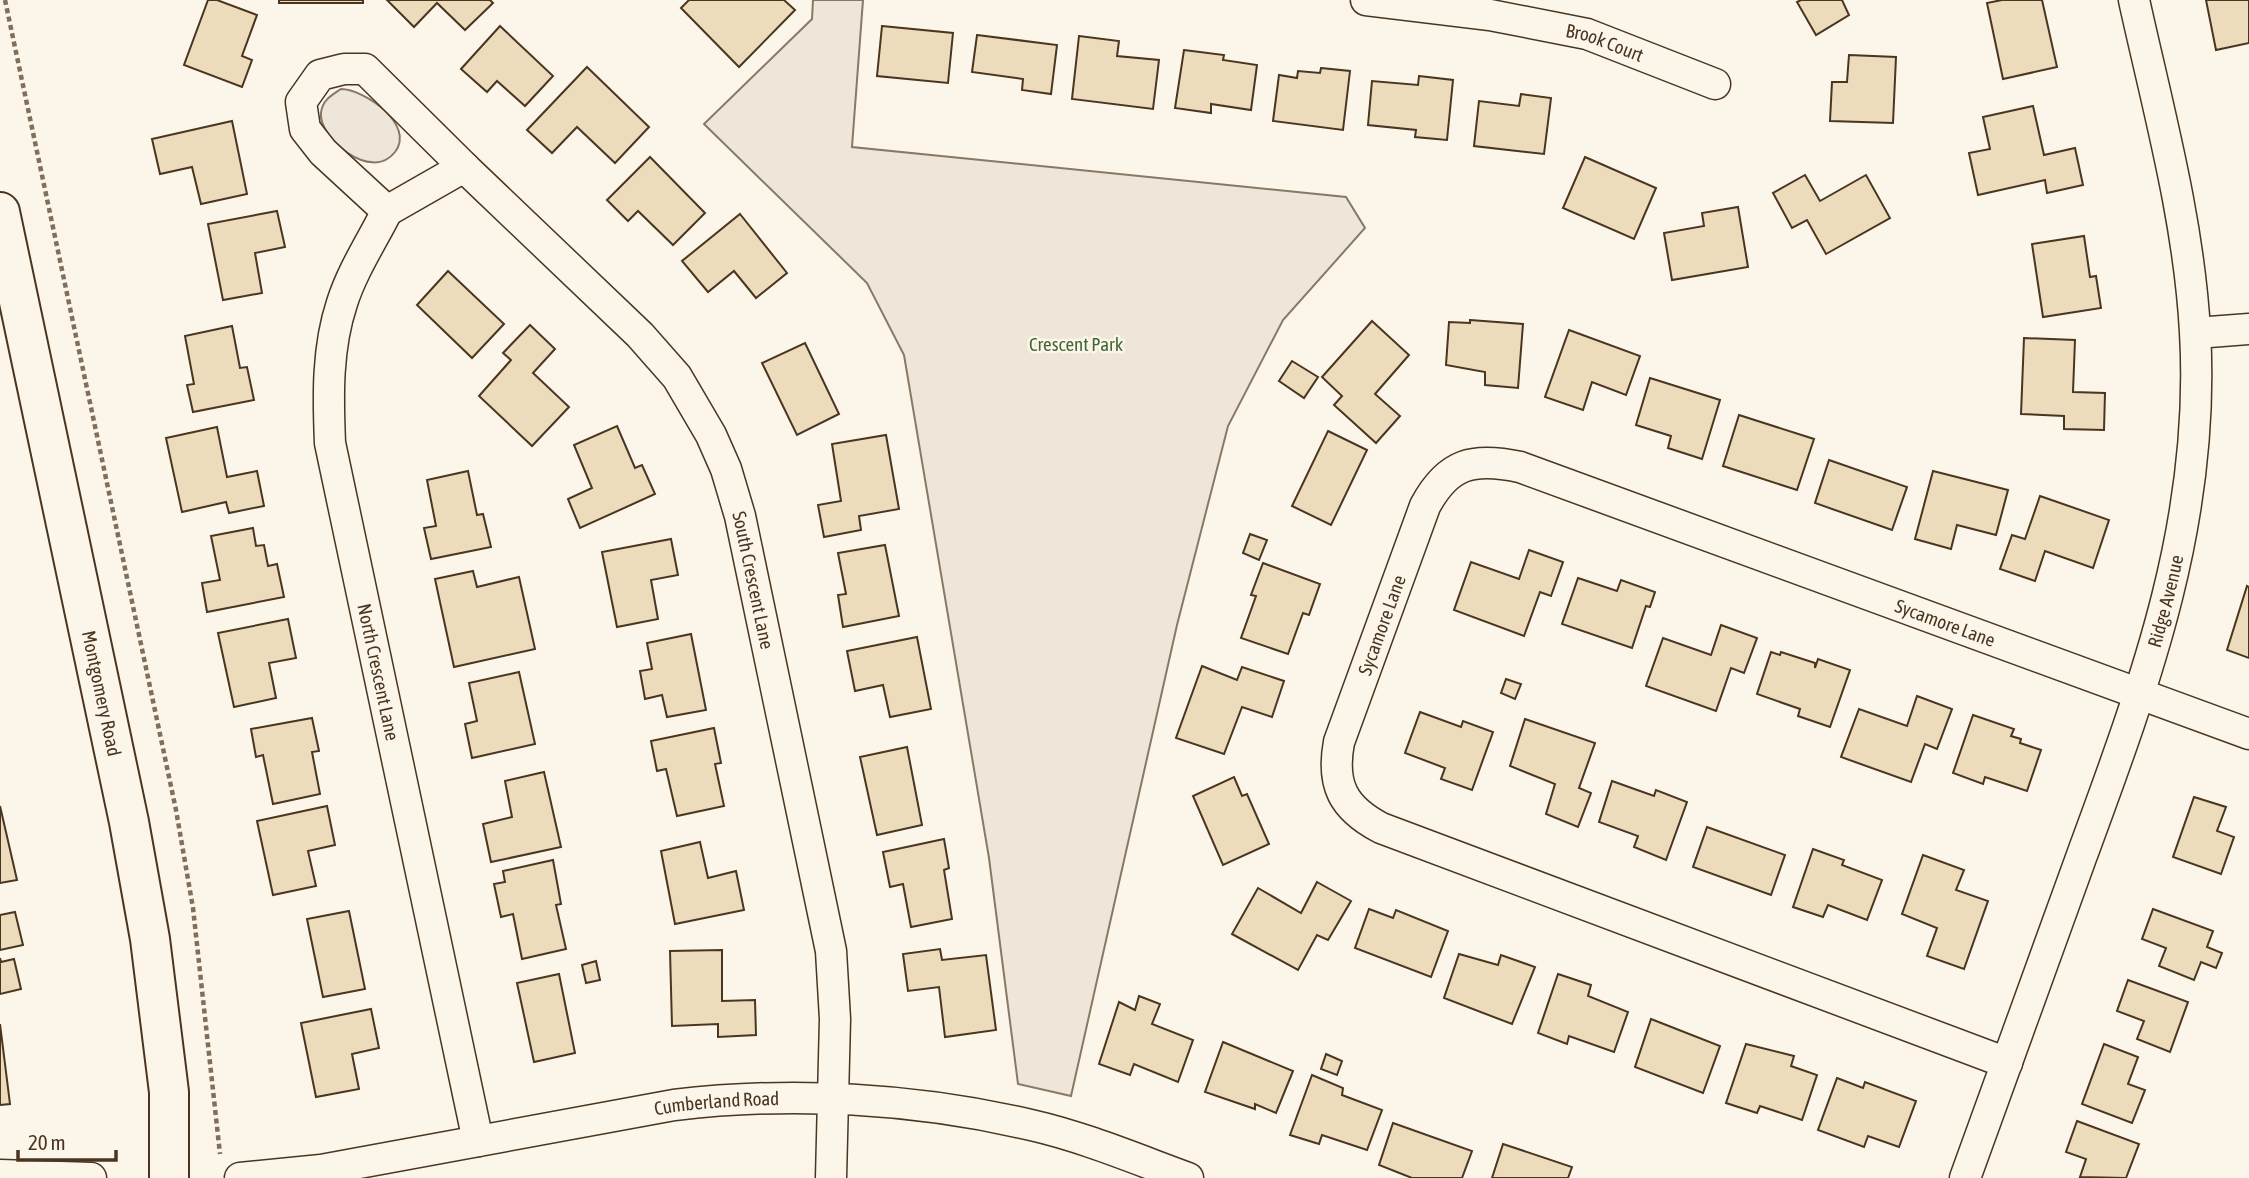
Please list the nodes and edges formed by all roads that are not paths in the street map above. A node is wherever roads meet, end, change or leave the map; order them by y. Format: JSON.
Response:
{"nodes":[{"id":1,"x":1366,"y":0,"type":"edge"},
{"id":2,"x":2134,"y":0,"type":"edge"},
{"id":3,"x":1491,"y":8,"type":"edge"},
{"id":4,"x":1715,"y":84,"type":"dead end"},
{"id":5,"x":464,"y":167,"type":"junction"},
{"id":6,"x":387,"y":211,"type":"junction"},
{"id":7,"x":0,"y":212,"type":"edge"},
{"id":8,"x":2249,"y":329,"type":"edge"},
{"id":9,"x":2196,"y":332,"type":"junction"},
{"id":10,"x":2138,"y":694,"type":"junction"},
{"id":11,"x":2249,"y":734,"type":"edge"},
{"id":12,"x":2007,"y":1063,"type":"junction"},
{"id":13,"x":833,"y":1101,"type":"junction"},
{"id":14,"x":478,"y":1141,"type":"junction"},
{"id":15,"x":0,"y":1175,"type":"edge"},
{"id":16,"x":91,"y":1178,"type":"edge"},
{"id":17,"x":169,"y":1178,"type":"edge"},
{"id":18,"x":240,"y":1178,"type":"edge"},
{"id":19,"x":831,"y":1178,"type":"edge"},
{"id":20,"x":1188,"y":1178,"type":"edge"},
{"id":21,"x":1965,"y":1178,"type":"edge"}],
"edges":[{"from":1,"to":3,"type":"street","name":"Brook Court"},
{"from":2,"to":9,"type":"street","name":"Ridge Avenue"},
{"from":3,"to":4,"type":"street","name":"Brook Court"},
{"from":5,"to":6,"type":"street"},
{"from":5,"to":6,"type":"street","name":"South Crescent Lane"},
{"from":5,"to":13,"type":"street","name":"South Crescent Lane"},
{"from":6,"to":14,"type":"street","name":"North Crescent Lane"},
{"from":7,"to":17,"type":"street","name":"Montgomery Road"},
{"from":8,"to":9,"type":"street"},
{"from":9,"to":10,"type":"street","name":"Ridge Avenue"},
{"from":10,"to":11,"type":"street","name":"Sycamore Lane"},
{"from":10,"to":12,"type":"street","name":"Ridge Avenue"},
{"from":10,"to":12,"type":"street","name":"Sycamore Lane"},
{"from":12,"to":21,"type":"street","name":"Ridge Avenue"},
{"from":13,"to":14,"type":"street","name":"Cumberland Road"},
{"from":13,"to":19,"type":"street","name":"South Crescent Lane"},
{"from":13,"to":20,"type":"street","name":"Cumberland Road"},
{"from":14,"to":18,"type":"street","name":"Cumberland Road"},
{"from":15,"to":16,"type":"street"}]}
